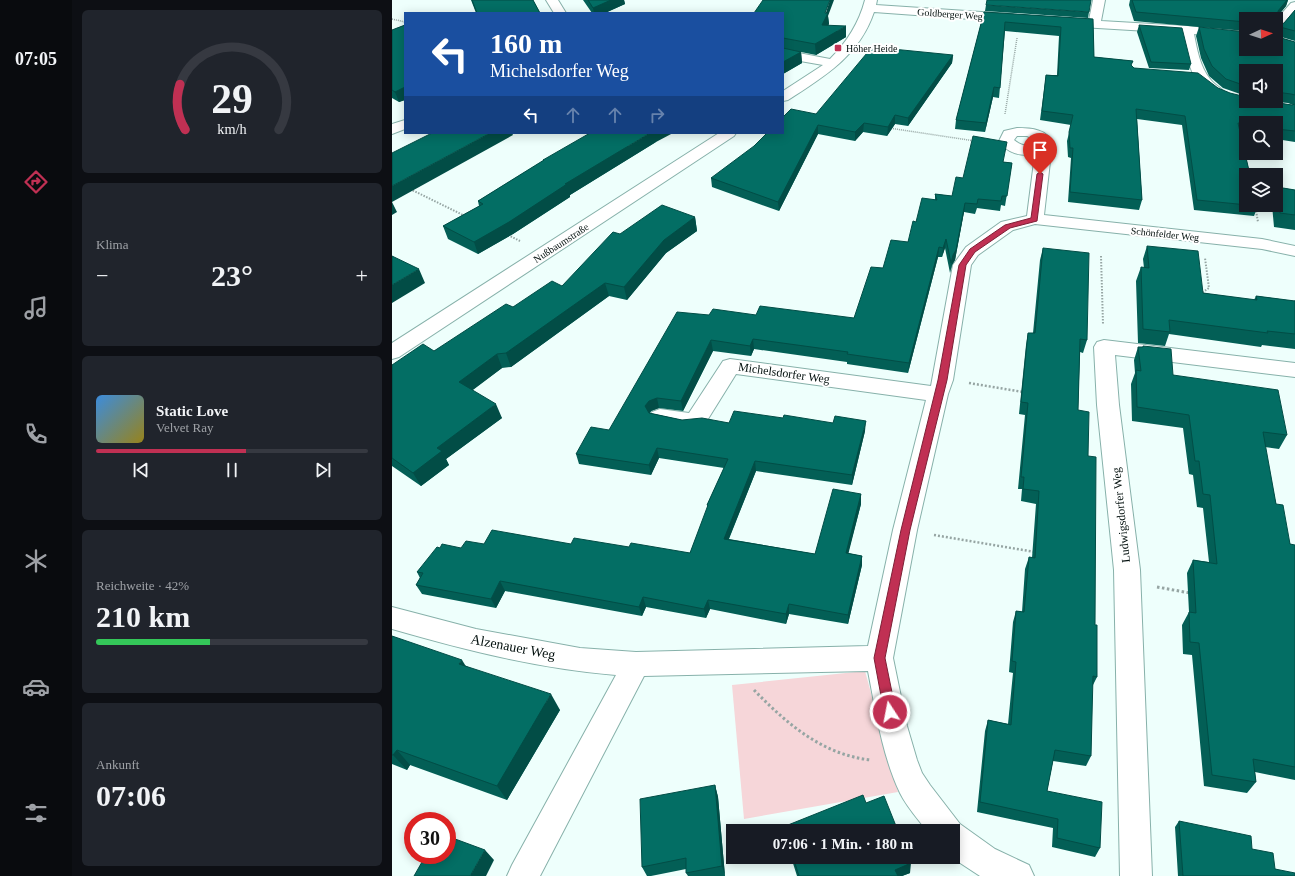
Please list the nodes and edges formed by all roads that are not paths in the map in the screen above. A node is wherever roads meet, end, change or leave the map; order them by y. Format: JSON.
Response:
{"nodes":[{"id":1,"x":552,"y":0,"type":"edge"},
{"id":2,"x":1099,"y":0,"type":"edge"},
{"id":3,"x":870,"y":4,"type":"edge"},
{"id":4,"x":1295,"y":6,"type":"edge"},
{"id":5,"x":559,"y":12,"type":"edge"},
{"id":6,"x":1023,"y":19,"type":"edge"},
{"id":7,"x":1283,"y":20,"type":"edge"},
{"id":8,"x":1049,"y":21,"type":"edge"},
{"id":9,"x":1094,"y":24,"type":"junction"},
{"id":10,"x":1187,"y":30,"type":"junction"},
{"id":11,"x":1239,"y":35,"type":"edge"},
{"id":12,"x":784,"y":54,"type":"edge"},
{"id":13,"x":833,"y":64,"type":"junction"},
{"id":14,"x":1184,"y":76,"type":"edge"},
{"id":15,"x":1200,"y":77,"type":"junction"},
{"id":16,"x":784,"y":96,"type":"edge"},
{"id":17,"x":1235,"y":99,"type":"edge"},
{"id":18,"x":404,"y":124,"type":"edge"},
{"id":19,"x":392,"y":130,"type":"edge"},
{"id":20,"x":727,"y":134,"type":"edge"},
{"id":21,"x":1009,"y":142,"type":"road end"},
{"id":22,"x":1035,"y":219,"type":"junction"},
{"id":23,"x":1295,"y":250,"type":"edge"},
{"id":24,"x":392,"y":352,"type":"edge"},
{"id":25,"x":1295,"y":370,"type":"edge"},
{"id":26,"x":940,"y":387,"type":"junction"},
{"id":27,"x":660,"y":417,"type":"edge"},
{"id":28,"x":392,"y":618,"type":"edge"},
{"id":29,"x":879,"y":658,"type":"junction"},
{"id":30,"x":636,"y":664,"type":"junction"},
{"id":31,"x":941,"y":824,"type":"edge"},
{"id":32,"x":960,"y":844,"type":"edge"},
{"id":33,"x":523,"y":876,"type":"edge"},
{"id":34,"x":1018,"y":876,"type":"edge"},
{"id":35,"x":1136,"y":876,"type":"edge"}],
"edges":[{"from":1,"to":5,"type":"street"},
{"from":2,"to":9,"type":"street"},
{"from":3,"to":6,"type":"street","name":"Goldberger Weg"},
{"from":3,"to":13,"type":"street"},
{"from":4,"to":7,"type":"street"},
{"from":8,"to":9,"type":"street"},
{"from":9,"to":10,"type":"street"},
{"from":10,"to":11,"type":"street"},
{"from":10,"to":15,"type":"street"},
{"from":12,"to":13,"type":"street"},
{"from":13,"to":16,"type":"street"},
{"from":14,"to":15,"type":"street"},
{"from":15,"to":17,"type":"street"},
{"from":18,"to":19,"type":"street"},
{"from":20,"to":24,"type":"street","name":"Nußbaumstraße"},
{"from":21,"to":22,"type":"street"},
{"from":22,"to":23,"type":"street","name":"Schönfelder Weg"},
{"from":22,"to":26,"type":"street"},
{"from":25,"to":35,"type":"street","name":"Ludwigsdorfer Weg"},
{"from":26,"to":27,"type":"street","name":"Michelsdorfer Weg"},
{"from":26,"to":29,"type":"street"},
{"from":28,"to":30,"type":"street","name":"Alzenauer Weg"},
{"from":29,"to":30,"type":"street","name":"Alzenauer Weg"},
{"from":29,"to":31,"type":"street"},
{"from":30,"to":33,"type":"street"},
{"from":32,"to":34,"type":"street"}]}
